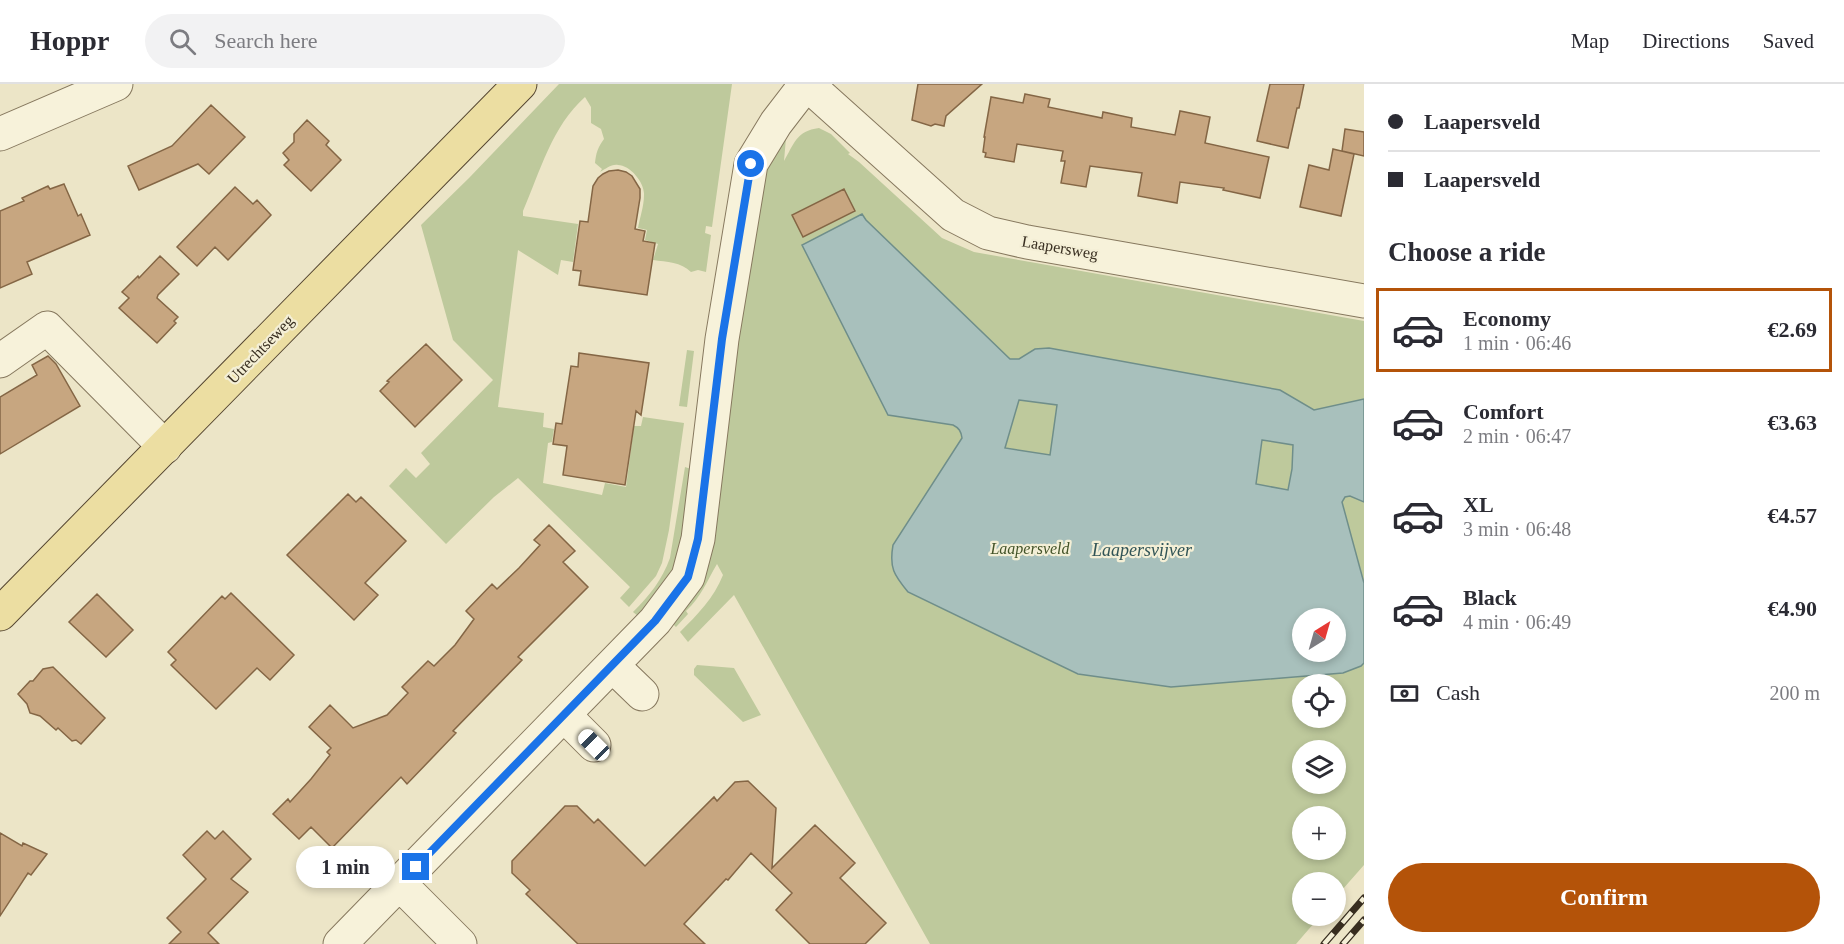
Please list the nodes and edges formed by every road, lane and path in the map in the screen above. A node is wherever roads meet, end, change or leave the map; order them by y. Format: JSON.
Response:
{"nodes":[{"id":1,"x":116,"y":84,"type":"edge"},
{"id":2,"x":520,"y":84,"type":"edge"},
{"id":3,"x":806,"y":84,"type":"edge"},
{"id":4,"x":0,"y":134,"type":"edge"},
{"id":5,"x":1364,"y":301,"type":"edge"},
{"id":6,"x":0,"y":361,"type":"edge"},
{"id":7,"x":165,"y":447,"type":"junction"},
{"id":8,"x":0,"y":614,"type":"edge"},
{"id":9,"x":613,"y":666,"type":"junction"},
{"id":10,"x":642,"y":694,"type":"dead end"},
{"id":11,"x":564,"y":715,"type":"junction"},
{"id":12,"x":594,"y":745,"type":"dead end"},
{"id":13,"x":400,"y":884,"type":"junction"},
{"id":14,"x":340,"y":944,"type":"edge"},
{"id":15,"x":460,"y":944,"type":"edge"}],
"edges":[{"from":1,"to":4,"type":"street"},
{"from":2,"to":7,"type":"main road","name":"Utrechtseweg"},
{"from":3,"to":5,"type":"street","name":"Laapersweg"},
{"from":3,"to":9,"type":"street"},
{"from":6,"to":7,"type":"street"},
{"from":7,"to":8,"type":"main road","name":"Utrechtseweg"},
{"from":9,"to":10,"type":"street"},
{"from":9,"to":11,"type":"street"},
{"from":11,"to":12,"type":"street"},
{"from":11,"to":13,"type":"street"},
{"from":13,"to":14,"type":"street"},
{"from":13,"to":15,"type":"street"}]}
